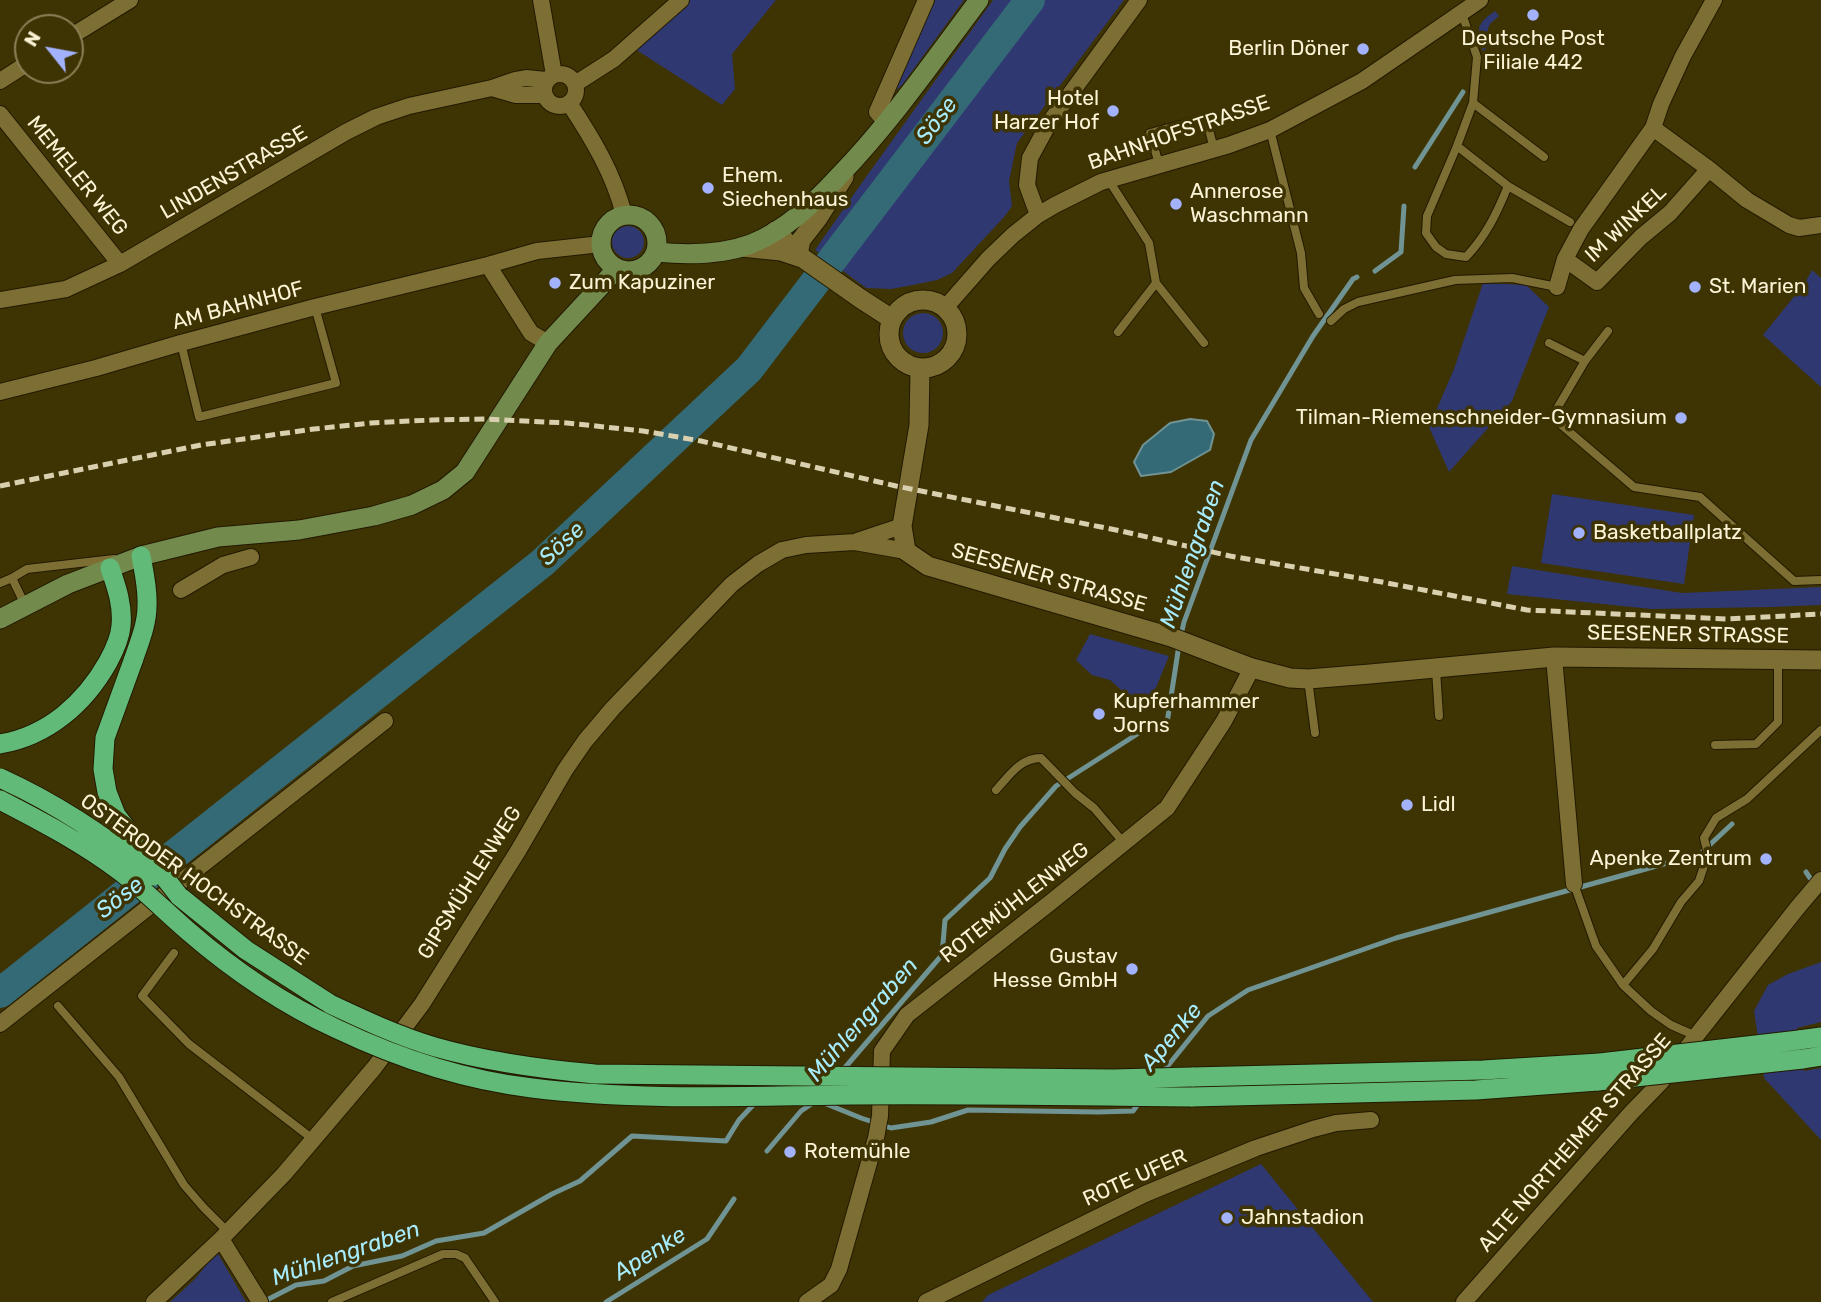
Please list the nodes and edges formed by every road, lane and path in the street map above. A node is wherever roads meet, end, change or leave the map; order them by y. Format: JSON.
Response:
{"nodes":[{"id":1,"x":130,"y":0,"type":"edge"},
{"id":2,"x":541,"y":0,"type":"edge"},
{"id":3,"x":681,"y":0,"type":"edge"},
{"id":4,"x":926,"y":0,"type":"edge"},
{"id":5,"x":979,"y":0,"type":"edge"},
{"id":6,"x":1139,"y":0,"type":"edge"},
{"id":7,"x":1480,"y":0,"type":"edge"},
{"id":8,"x":1714,"y":0,"type":"edge"},
{"id":9,"x":1462,"y":13,"type":"junction"},
{"id":10,"x":84,"y":28,"type":"edge"},
{"id":11,"x":548,"y":83,"type":"junction"},
{"id":12,"x":575,"y":83,"type":"junction"},
{"id":13,"x":569,"y":103,"type":"junction"},
{"id":14,"x":1473,"y":103,"type":"junction"},
{"id":15,"x":0,"y":114,"type":"edge"},
{"id":16,"x":887,"y":123,"type":"junction"},
{"id":17,"x":1653,"y":128,"type":"junction"},
{"id":18,"x":1270,"y":130,"type":"junction"},
{"id":19,"x":1457,"y":146,"type":"junction"},
{"id":20,"x":1214,"y":149,"type":"junction"},
{"id":21,"x":1545,"y":157,"type":"dead end"},
{"id":22,"x":851,"y":164,"type":"junction"},
{"id":23,"x":1159,"y":164,"type":"junction"},
{"id":24,"x":1709,"y":169,"type":"junction"},
{"id":25,"x":1108,"y":179,"type":"junction"},
{"id":26,"x":1508,"y":186,"type":"junction"},
{"id":27,"x":624,"y":215,"type":"junction"},
{"id":28,"x":1038,"y":215,"type":"junction"},
{"id":29,"x":1570,"y":222,"type":"dead end"},
{"id":30,"x":1821,"y":226,"type":"edge"},
{"id":31,"x":775,"y":231,"type":"junction"},
{"id":32,"x":601,"y":244,"type":"junction"},
{"id":33,"x":741,"y":247,"type":"junction"},
{"id":34,"x":656,"y":252,"type":"junction"},
{"id":35,"x":801,"y":256,"type":"junction"},
{"id":36,"x":1565,"y":259,"type":"junction"},
{"id":37,"x":120,"y":264,"type":"junction"},
{"id":38,"x":488,"y":265,"type":"junction"},
{"id":39,"x":615,"y":268,"type":"junction"},
{"id":40,"x":1156,"y":284,"type":"junction"},
{"id":41,"x":1557,"y":287,"type":"joint"},
{"id":42,"x":0,"y":300,"type":"edge"},
{"id":43,"x":315,"y":307,"type":"junction"},
{"id":44,"x":946,"y":308,"type":"junction"},
{"id":45,"x":1319,"y":314,"type":"dead end"},
{"id":46,"x":892,"y":319,"type":"junction"},
{"id":47,"x":1331,"y":321,"type":"dead end"},
{"id":48,"x":1608,"y":331,"type":"dead end"},
{"id":49,"x":1118,"y":332,"type":"dead end"},
{"id":50,"x":1204,"y":342,"type":"dead end"},
{"id":51,"x":181,"y":343,"type":"junction"},
{"id":52,"x":1549,"y":343,"type":"dead end"},
{"id":53,"x":548,"y":344,"type":"junction"},
{"id":54,"x":1585,"y":361,"type":"junction"},
{"id":55,"x":919,"y":368,"type":"junction"},
{"id":56,"x":0,"y":392,"type":"edge"},
{"id":57,"x":902,"y":526,"type":"junction"},
{"id":58,"x":218,"y":537,"type":"junction"},
{"id":59,"x":855,"y":542,"type":"junction"},
{"id":60,"x":906,"y":551,"type":"junction"},
{"id":61,"x":141,"y":556,"type":"junction"},
{"id":62,"x":251,"y":556,"type":"dead end"},
{"id":63,"x":223,"y":565,"type":"junction"},
{"id":64,"x":110,"y":569,"type":"junction"},
{"id":65,"x":12,"y":578,"type":"junction"},
{"id":66,"x":1821,"y":580,"type":"edge"},
{"id":67,"x":0,"y":583,"type":"edge"},
{"id":68,"x":181,"y":590,"type":"dead end"},
{"id":69,"x":25,"y":606,"type":"junction"},
{"id":70,"x":0,"y":619,"type":"edge"},
{"id":71,"x":1554,"y":657,"type":"junction"},
{"id":72,"x":1778,"y":659,"type":"junction"},
{"id":73,"x":1821,"y":660,"type":"edge"},
{"id":74,"x":1436,"y":666,"type":"junction"},
{"id":75,"x":1252,"y":668,"type":"junction"},
{"id":76,"x":1308,"y":679,"type":"junction"},
{"id":77,"x":1439,"y":716,"type":"dead end"},
{"id":78,"x":385,"y":722,"type":"dead end"},
{"id":79,"x":1821,"y":730,"type":"edge"},
{"id":80,"x":1315,"y":733,"type":"dead end"},
{"id":81,"x":0,"y":744,"type":"edge"},
{"id":82,"x":1715,"y":745,"type":"dead end"},
{"id":83,"x":0,"y":778,"type":"edge"},
{"id":84,"x":996,"y":790,"type":"dead end"},
{"id":85,"x":0,"y":800,"type":"edge"},
{"id":86,"x":1124,"y":843,"type":"junction"},
{"id":87,"x":1821,"y":880,"type":"edge"},
{"id":88,"x":1576,"y":888,"type":"joint"},
{"id":89,"x":179,"y":896,"type":"junction"},
{"id":90,"x":174,"y":953,"type":"dead end"},
{"id":91,"x":1623,"y":985,"type":"junction"},
{"id":92,"x":58,"y":1006,"type":"dead end"},
{"id":93,"x":0,"y":1024,"type":"edge"},
{"id":94,"x":1696,"y":1036,"type":"junction"},
{"id":95,"x":1821,"y":1037,"type":"edge"},
{"id":96,"x":1808,"y":1052,"type":"edge"},
{"id":97,"x":1599,"y":1072,"type":"junction"},
{"id":98,"x":1371,"y":1120,"type":"dead end"},
{"id":99,"x":314,"y":1140,"type":"junction"},
{"id":100,"x":225,"y":1236,"type":"junction"},
{"id":101,"x":831,"y":1285,"type":"junction"},
{"id":102,"x":260,"y":1301,"type":"edge"},
{"id":103,"x":154,"y":1302,"type":"edge"},
{"id":104,"x":332,"y":1302,"type":"edge"},
{"id":105,"x":495,"y":1302,"type":"edge"},
{"id":106,"x":807,"y":1302,"type":"edge"},
{"id":107,"x":827,"y":1302,"type":"edge"},
{"id":108,"x":926,"y":1302,"type":"edge"},
{"id":109,"x":1464,"y":1302,"type":"edge"}],
"edges":[{"from":1,"to":10,"type":"street"},
{"from":2,"to":11,"type":"street"},
{"from":3,"to":12,"type":"street"},
{"from":4,"to":16,"type":"street"},
{"from":5,"to":16,"type":"main road"},
{"from":6,"to":28,"type":"street"},
{"from":7,"to":9,"type":"street","name":"BAHNHOFSTRASSE"},
{"from":8,"to":17,"type":"street"},
{"from":9,"to":14,"type":"lane"},
{"from":9,"to":18,"type":"street","name":"BAHNHOFSTRASSE"},
{"from":11,"to":12,"type":"street"},
{"from":11,"to":13,"type":"street"},
{"from":11,"to":37,"type":"street","name":"LINDENSTRASSE"},
{"from":12,"to":13,"type":"street"},
{"from":13,"to":27,"type":"street"},
{"from":14,"to":19,"type":"lane"},
{"from":14,"to":21,"type":"lane"},
{"from":15,"to":37,"type":"street","name":"MEMELER WEG"},
{"from":16,"to":22,"type":"main road"},
{"from":17,"to":24,"type":"street"},
{"from":17,"to":36,"type":"street"},
{"from":18,"to":20,"type":"street","name":"BAHNHOFSTRASSE"},
{"from":18,"to":45,"type":"lane"},
{"from":19,"to":26,"type":"lane"},
{"from":19,"to":26,"type":"lane"},
{"from":20,"to":23,"type":"street","name":"BAHNHOFSTRASSE"},
{"from":20,"to":23,"type":"lane"},
{"from":22,"to":31,"type":"main road"},
{"from":22,"to":35,"type":"street"},
{"from":23,"to":25,"type":"street","name":"BAHNHOFSTRASSE"},
{"from":24,"to":30,"type":"street"},
{"from":24,"to":36,"type":"street","name":"IM WINKEL"},
{"from":25,"to":28,"type":"street","name":"BAHNHOFSTRASSE"},
{"from":25,"to":40,"type":"lane"},
{"from":26,"to":29,"type":"lane"},
{"from":27,"to":32,"type":"main road"},
{"from":27,"to":34,"type":"main road"},
{"from":28,"to":44,"type":"street","name":"BAHNHOFSTRASSE"},
{"from":31,"to":33,"type":"main road"},
{"from":31,"to":35,"type":"street"},
{"from":32,"to":38,"type":"street","name":"AM BAHNHOF"},
{"from":32,"to":39,"type":"main road"},
{"from":33,"to":34,"type":"main road"},
{"from":33,"to":35,"type":"street"},
{"from":34,"to":39,"type":"main road"},
{"from":35,"to":46,"type":"street"},
{"from":36,"to":41,"type":"street"},
{"from":37,"to":42,"type":"street","name":"LINDENSTRASSE"},
{"from":38,"to":43,"type":"street","name":"AM BAHNHOF"},
{"from":38,"to":53,"type":"street"},
{"from":39,"to":53,"type":"main road"},
{"from":40,"to":49,"type":"lane"},
{"from":40,"to":50,"type":"lane"},
{"from":41,"to":47,"type":"lane"},
{"from":43,"to":51,"type":"street","name":"AM BAHNHOF"},
{"from":43,"to":51,"type":"lane"},
{"from":44,"to":46,"type":"street"},
{"from":44,"to":55,"type":"street"},
{"from":46,"to":55,"type":"street"},
{"from":48,"to":54,"type":"lane"},
{"from":51,"to":56,"type":"street","name":"AM BAHNHOF"},
{"from":52,"to":54,"type":"lane"},
{"from":53,"to":58,"type":"main road"},
{"from":54,"to":66,"type":"lane"},
{"from":55,"to":57,"type":"street"},
{"from":57,"to":59,"type":"street","name":"GIPSMÜHLENWEG"},
{"from":57,"to":60,"type":"street"},
{"from":58,"to":61,"type":"main road"},
{"from":58,"to":63,"type":"street"},
{"from":59,"to":60,"type":"street","name":"GIPSMÜHLENWEG"},
{"from":59,"to":99,"type":"street","name":"GIPSMÜHLENWEG"},
{"from":60,"to":75,"type":"street","name":"SEESENER STRASSE"},
{"from":61,"to":64,"type":"main road"},
{"from":61,"to":65,"type":"lane"},
{"from":61,"to":89,"type":"highway","bridge":true},
{"from":62,"to":63,"type":"street"},
{"from":63,"to":68,"type":"street"},
{"from":64,"to":69,"type":"main road"},
{"from":64,"to":81,"type":"highway"},
{"from":65,"to":67,"type":"lane"},
{"from":65,"to":69,"type":"lane"},
{"from":69,"to":70,"type":"main road"},
{"from":71,"to":72,"type":"street","name":"SEESENER STRASSE"},
{"from":71,"to":74,"type":"street","name":"SEESENER STRASSE"},
{"from":71,"to":88,"type":"street"},
{"from":72,"to":73,"type":"street","name":"SEESENER STRASSE"},
{"from":72,"to":82,"type":"lane"},
{"from":74,"to":76,"type":"street","name":"SEESENER STRASSE"},
{"from":74,"to":77,"type":"lane"},
{"from":75,"to":76,"type":"street","name":"SEESENER STRASSE"},
{"from":75,"to":86,"type":"street","name":"ROTEMÜHLENWEG"},
{"from":76,"to":80,"type":"lane"},
{"from":78,"to":93,"type":"street"},
{"from":79,"to":91,"type":"lane"},
{"from":83,"to":89,"type":"highway","name":"OSTERODER HOCHSTRASSE","bridge":true},
{"from":84,"to":86,"type":"lane"},
{"from":85,"to":97,"type":"highway","name":"OSTERODER HOCHSTRASSE","bridge":true},
{"from":86,"to":101,"type":"street","name":"ROTEMÜHLENWEG"},
{"from":87,"to":94,"type":"street","name":"ALTE NORTHEIMER STRASSE"},
{"from":88,"to":91,"type":"lane"},
{"from":89,"to":97,"type":"highway","name":"OSTERODER HOCHSTRASSE","bridge":true},
{"from":90,"to":99,"type":"lane"},
{"from":91,"to":94,"type":"lane"},
{"from":92,"to":100,"type":"lane"},
{"from":94,"to":109,"type":"street","name":"ALTE NORTHEIMER STRASSE"},
{"from":95,"to":96,"type":"highway"},
{"from":96,"to":97,"type":"highway","bridge":true},
{"from":98,"to":108,"type":"street","name":"ROTE UFER"},
{"from":99,"to":100,"type":"street","name":"GIPSMÜHLENWEG"},
{"from":100,"to":102,"type":"street"},
{"from":100,"to":103,"type":"street","name":"GIPSMÜHLENWEG"},
{"from":101,"to":106,"type":"street"},
{"from":101,"to":107,"type":"street","name":"ROTEMÜHLENWEG"},
{"from":104,"to":105,"type":"lane"}]}
